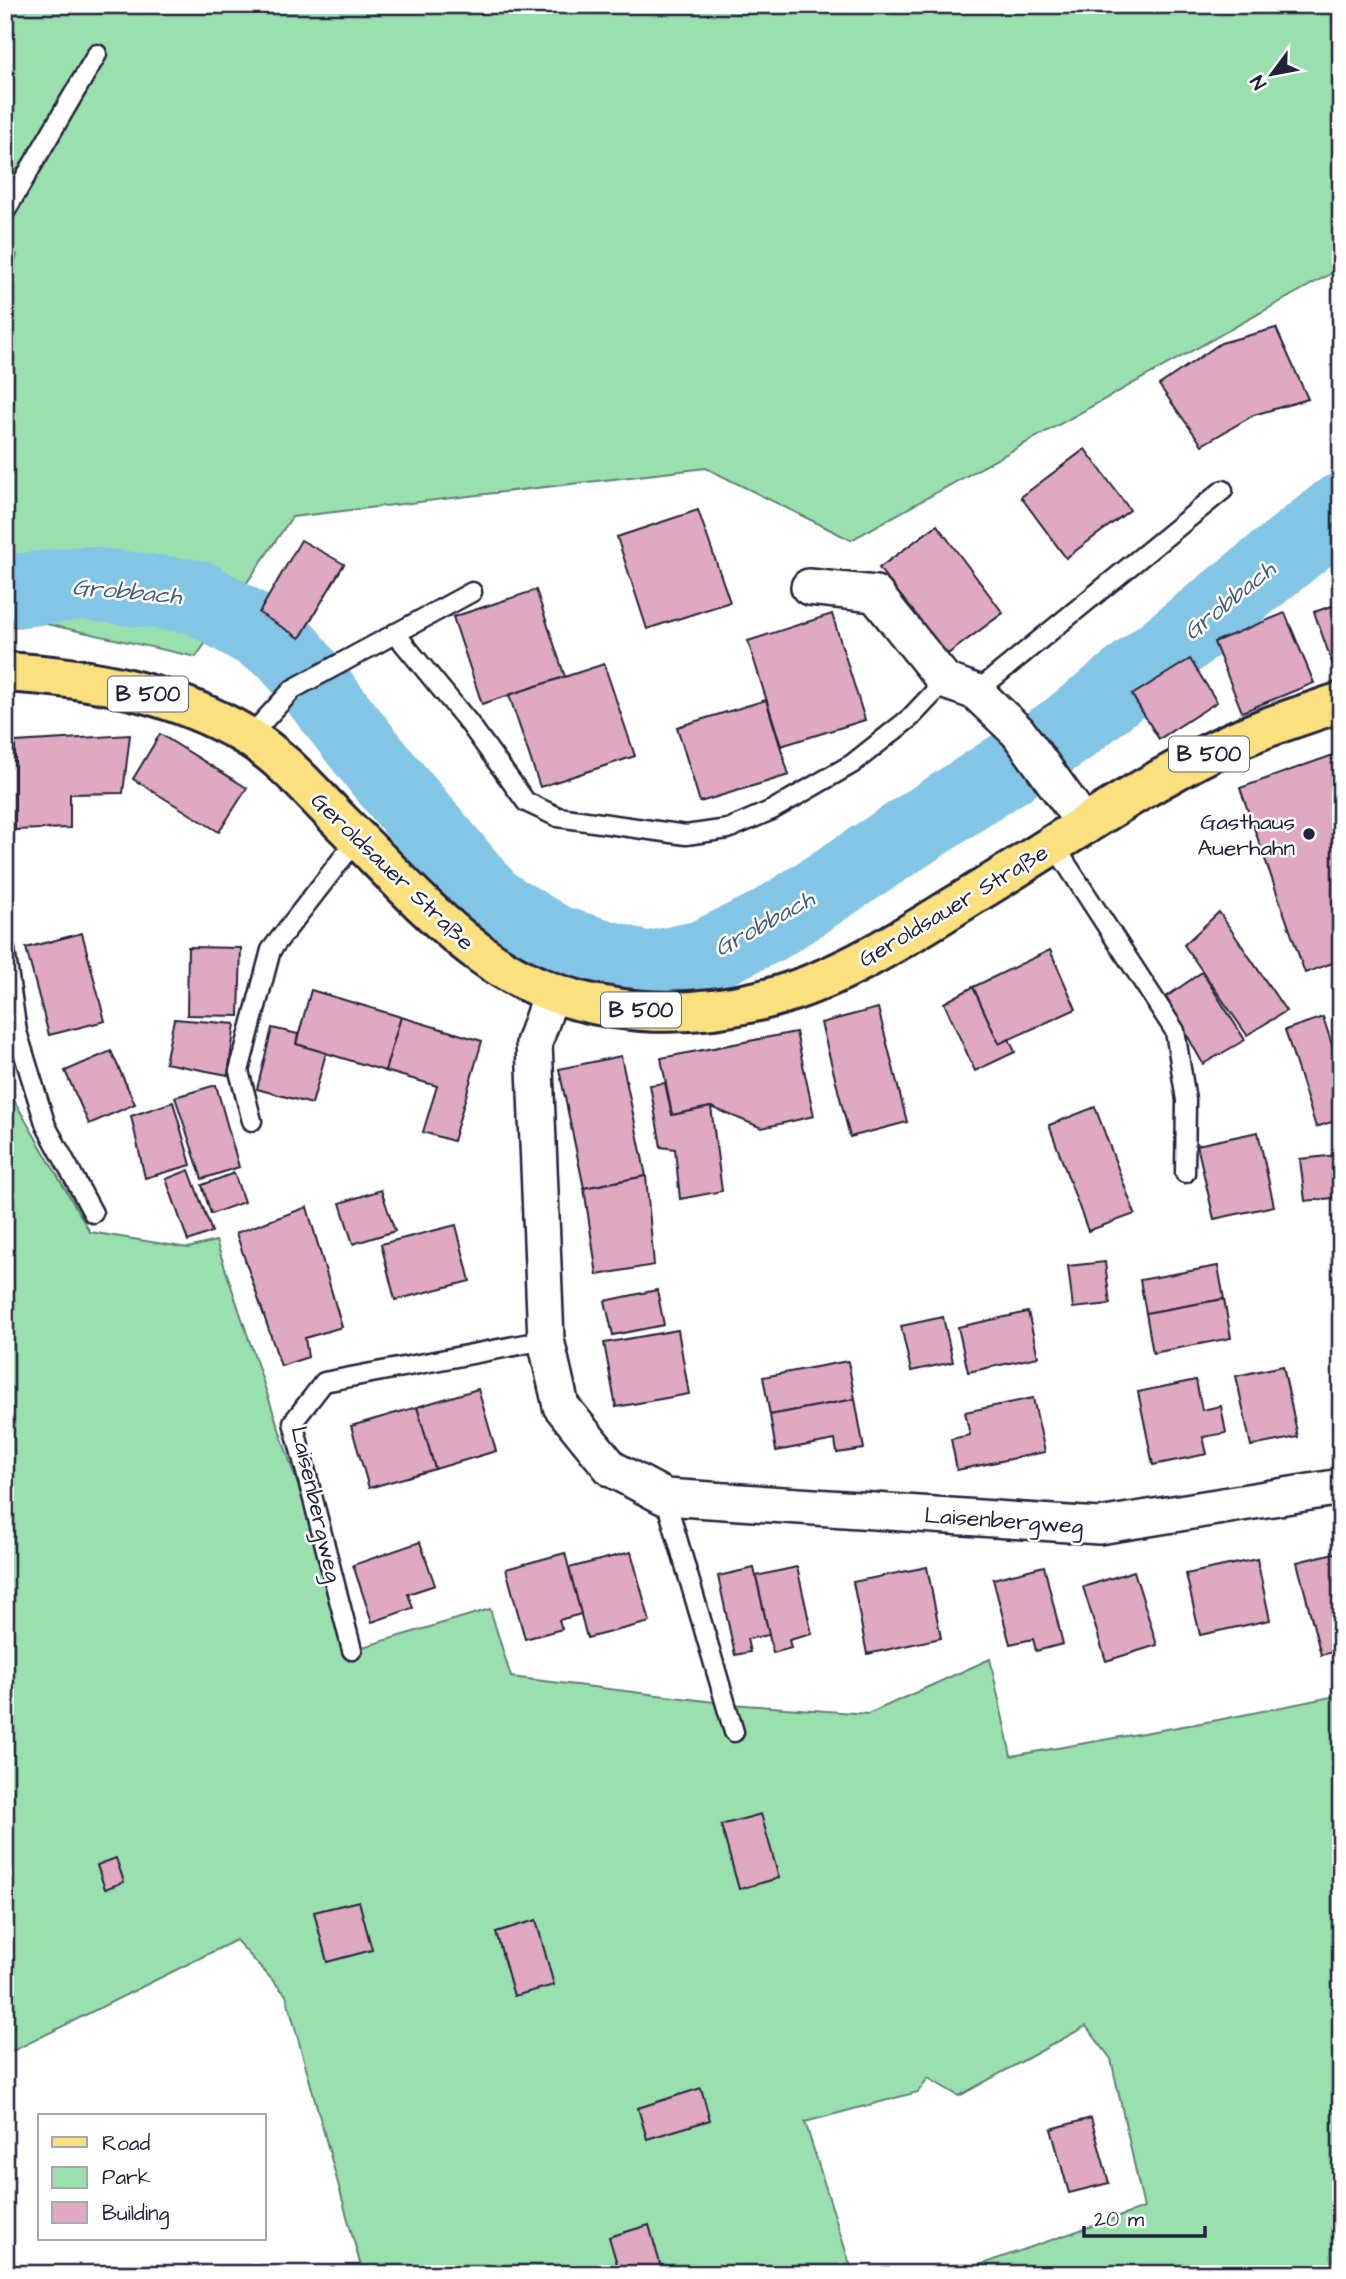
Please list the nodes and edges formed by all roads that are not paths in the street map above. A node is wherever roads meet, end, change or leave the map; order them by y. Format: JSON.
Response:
{"nodes":[{"id":1,"x":97,"y":54,"type":"dead end"},
{"id":2,"x":5,"y":212,"type":"edge"},
{"id":3,"x":1223,"y":490,"type":"dead end"},
{"id":4,"x":809,"y":587,"type":"dead end"},
{"id":5,"x":472,"y":592,"type":"dead end"},
{"id":6,"x":395,"y":633,"type":"junction"},
{"id":7,"x":5,"y":672,"type":"edge"},
{"id":8,"x":960,"y":686,"type":"junction"},
{"id":9,"x":1341,"y":702,"type":"edge"},
{"id":10,"x":249,"y":737,"type":"junction"},
{"id":11,"x":1086,"y":825,"type":"junction"},
{"id":12,"x":358,"y":838,"type":"junction"},
{"id":13,"x":1054,"y":845,"type":"junction"},
{"id":14,"x":5,"y":950,"type":"edge"},
{"id":15,"x":551,"y":994,"type":"junction"},
{"id":16,"x":252,"y":1121,"type":"dead end"},
{"id":17,"x":1185,"y":1173,"type":"dead end"},
{"id":18,"x":93,"y":1213,"type":"dead end"},
{"id":19,"x":546,"y":1340,"type":"junction"},
{"id":20,"x":1341,"y":1487,"type":"edge"},
{"id":21,"x":665,"y":1497,"type":"junction"},
{"id":22,"x":352,"y":1650,"type":"dead end"},
{"id":23,"x":734,"y":1732,"type":"dead end"}],
"edges":[{"from":1,"to":2,"type":"lane"},
{"from":3,"to":8,"type":"lane"},
{"from":4,"to":8,"type":"street"},
{"from":5,"to":6,"type":"lane"},
{"from":6,"to":8,"type":"lane"},
{"from":6,"to":10,"type":"lane"},
{"from":7,"to":10,"type":"main road","name":"Geroldsauer Straße","number":"B 500"},
{"from":8,"to":11,"type":"street"},
{"from":9,"to":11,"type":"main road","name":"Geroldsauer Straße","number":"B 500"},
{"from":10,"to":12,"type":"main road","name":"Geroldsauer Straße","number":"B 500"},
{"from":11,"to":13,"type":"main road","name":"Geroldsauer Straße","number":"B 500"},
{"from":12,"to":15,"type":"main road","name":"Geroldsauer Straße","number":"B 500"},
{"from":12,"to":16,"type":"lane"},
{"from":13,"to":15,"type":"main road","name":"Geroldsauer Straße","number":"B 500"},
{"from":13,"to":17,"type":"lane"},
{"from":14,"to":18,"type":"lane"},
{"from":15,"to":19,"type":"street","name":"Laisenbergweg"},
{"from":19,"to":21,"type":"street","name":"Laisenbergweg"},
{"from":19,"to":22,"type":"lane","name":"Laisenbergweg"},
{"from":20,"to":21,"type":"street","name":"Laisenbergweg"},
{"from":21,"to":23,"type":"lane"}]}
